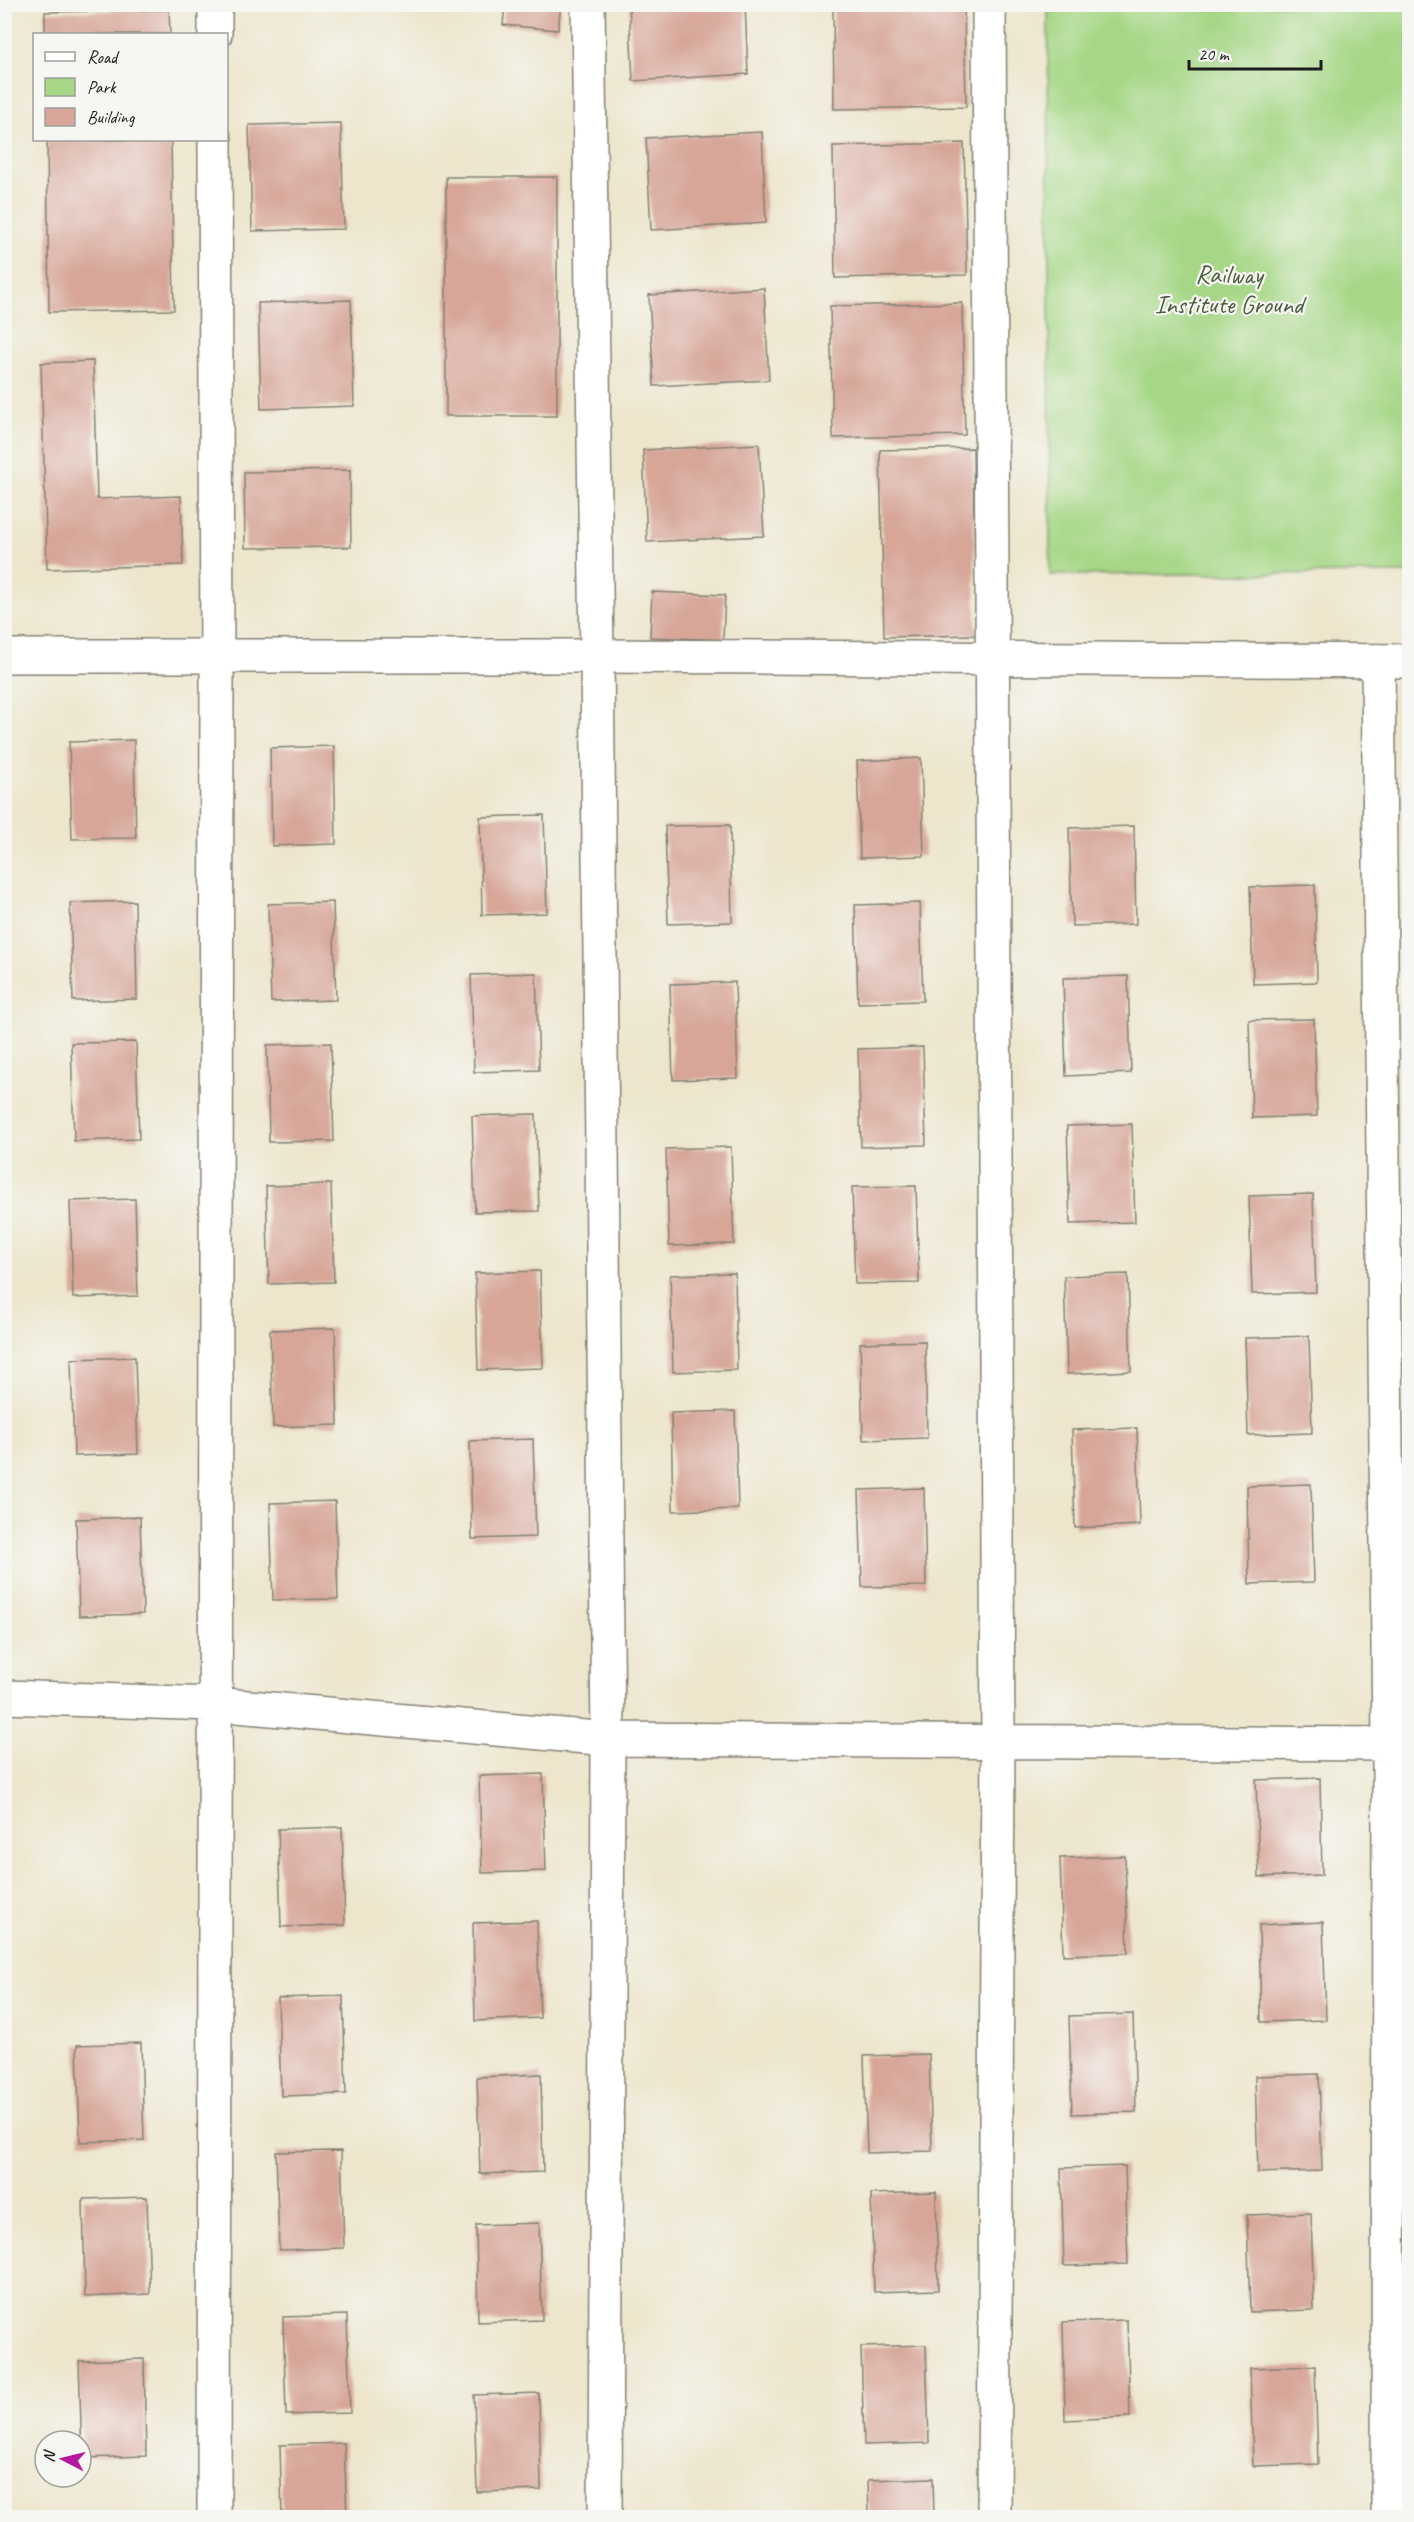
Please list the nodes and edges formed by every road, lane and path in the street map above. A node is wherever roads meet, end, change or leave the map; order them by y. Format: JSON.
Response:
{"nodes":[{"id":1,"x":214,"y":4,"type":"edge"},
{"id":2,"x":588,"y":4,"type":"edge"},
{"id":3,"x":989,"y":4,"type":"edge"},
{"id":4,"x":215,"y":33,"type":"edge"},
{"id":5,"x":215,"y":141,"type":"edge"},
{"id":6,"x":217,"y":655,"type":"junction"},
{"id":7,"x":4,"y":656,"type":"edge"},
{"id":8,"x":597,"y":656,"type":"junction"},
{"id":9,"x":992,"y":657,"type":"junction"},
{"id":10,"x":1394,"y":661,"type":"edge"},
{"id":11,"x":4,"y":1696,"type":"edge"},
{"id":12,"x":214,"y":1704,"type":"junction"},
{"id":13,"x":608,"y":1739,"type":"junction"},
{"id":14,"x":998,"y":1741,"type":"junction"},
{"id":15,"x":1389,"y":1744,"type":"junction"},
{"id":16,"x":214,"y":2517,"type":"edge"},
{"id":17,"x":605,"y":2517,"type":"edge"},
{"id":18,"x":993,"y":2517,"type":"edge"},
{"id":19,"x":1388,"y":2517,"type":"edge"}],
"edges":[{"from":1,"to":4,"type":"street"},
{"from":2,"to":8,"type":"street"},
{"from":3,"to":9,"type":"street"},
{"from":5,"to":6,"type":"street"},
{"from":6,"to":7,"type":"street"},
{"from":6,"to":8,"type":"street"},
{"from":6,"to":12,"type":"street"},
{"from":8,"to":9,"type":"street"},
{"from":8,"to":13,"type":"street"},
{"from":9,"to":10,"type":"street"},
{"from":9,"to":14,"type":"street"},
{"from":10,"to":15,"type":"street"},
{"from":11,"to":12,"type":"street"},
{"from":12,"to":13,"type":"street"},
{"from":12,"to":16,"type":"street"},
{"from":13,"to":14,"type":"street"},
{"from":13,"to":17,"type":"street"},
{"from":14,"to":15,"type":"street"},
{"from":14,"to":18,"type":"street"},
{"from":15,"to":19,"type":"street"}]}
